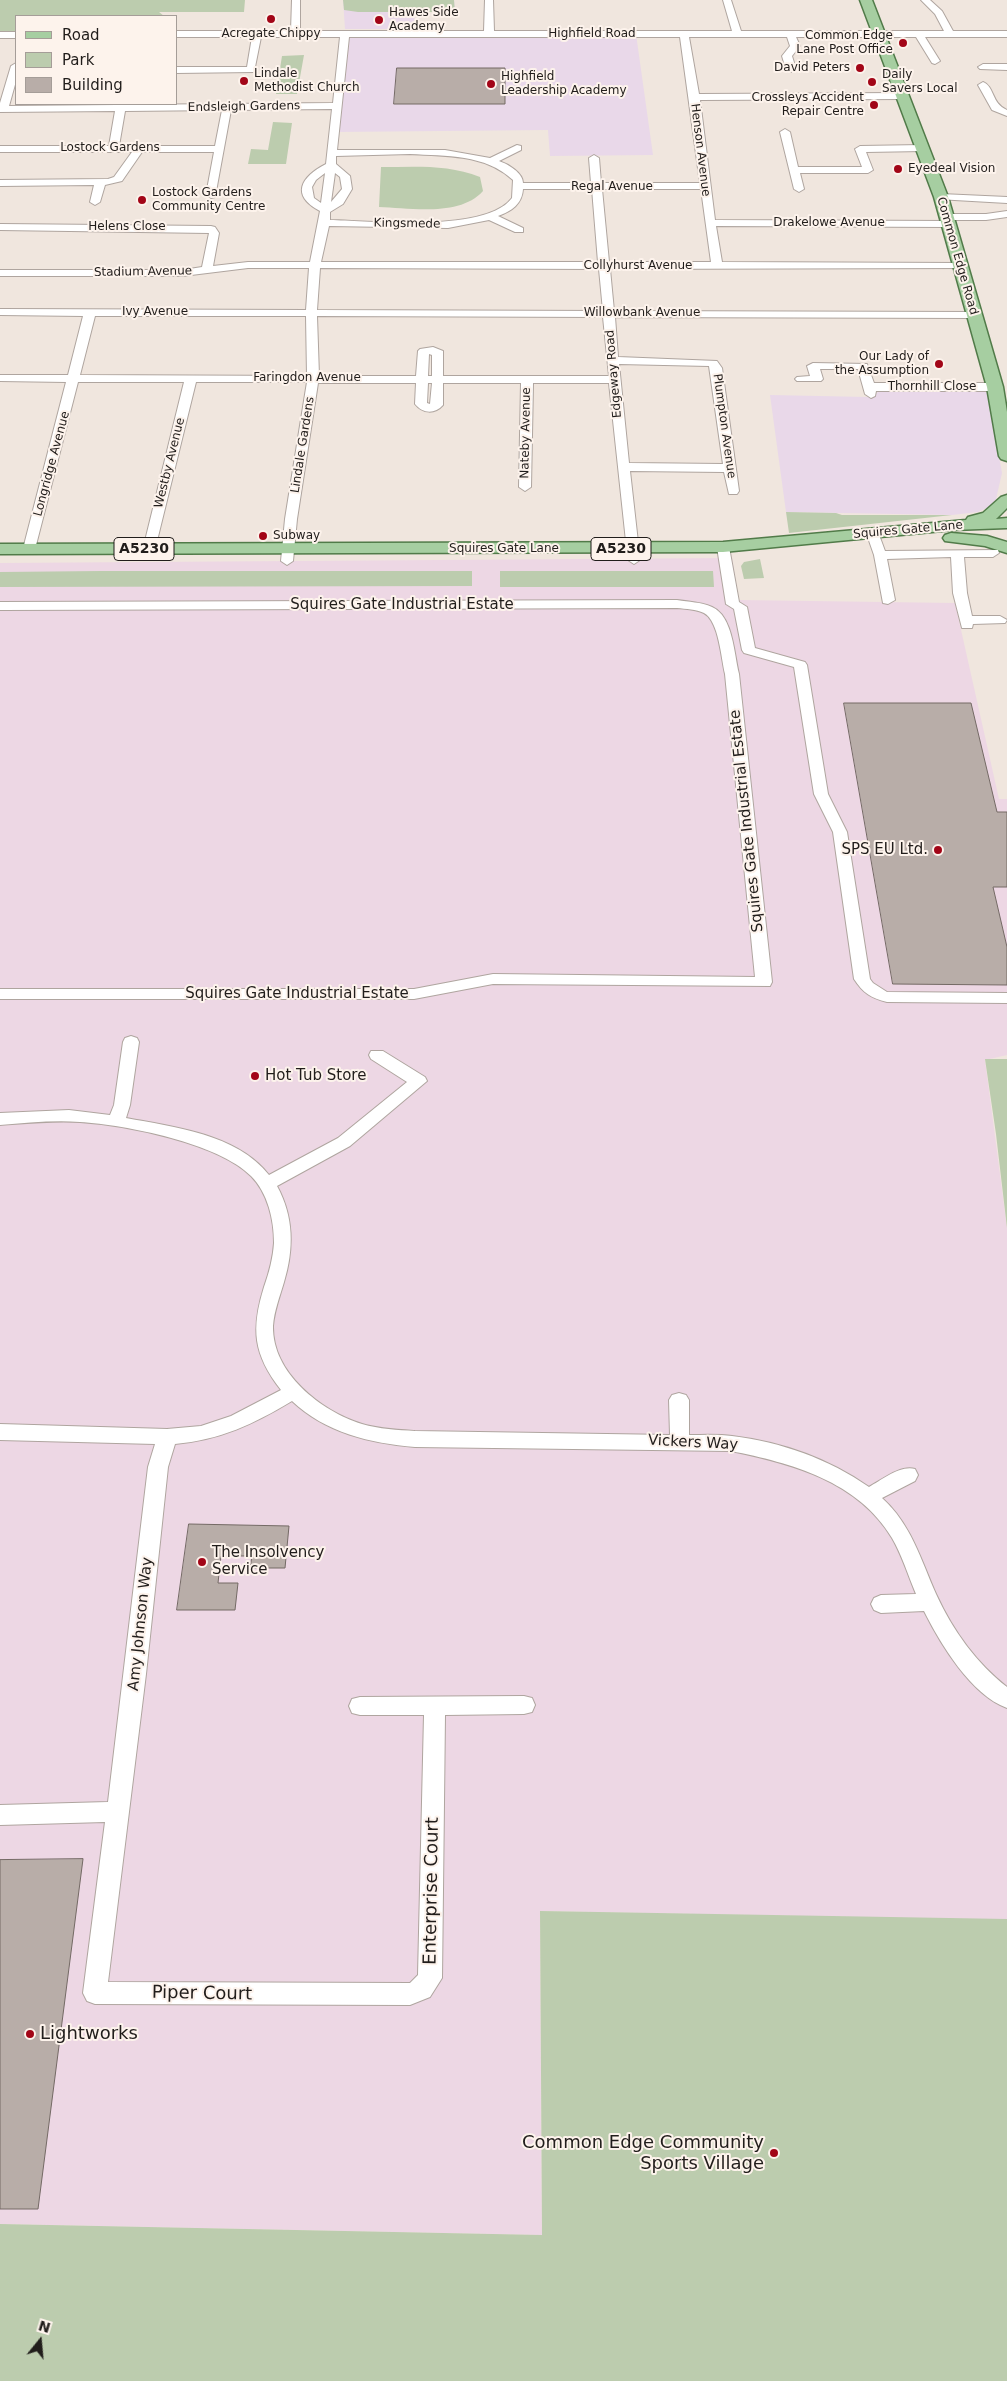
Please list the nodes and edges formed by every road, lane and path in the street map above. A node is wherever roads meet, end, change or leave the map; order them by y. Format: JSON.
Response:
{"nodes":[{"id":1,"x":296,"y":0,"type":"edge"},
{"id":2,"x":489,"y":0,"type":"edge"},
{"id":3,"x":727,"y":0,"type":"edge"},
{"id":4,"x":866,"y":0,"type":"edge"},
{"id":5,"x":926,"y":0,"type":"edge"},
{"id":6,"x":295,"y":33,"type":"junction"},
{"id":7,"x":879,"y":33,"type":"junction"},
{"id":8,"x":918,"y":33,"type":"junction"},
{"id":9,"x":948,"y":33,"type":"junction"},
{"id":10,"x":178,"y":34,"type":"edge"},
{"id":11,"x":257,"y":34,"type":"junction"},
{"id":12,"x":345,"y":34,"type":"junction"},
{"id":13,"x":489,"y":34,"type":"junction"},
{"id":14,"x":684,"y":34,"type":"junction"},
{"id":15,"x":737,"y":34,"type":"junction"},
{"id":16,"x":791,"y":34,"type":"junction"},
{"id":17,"x":1007,"y":34,"type":"edge"},
{"id":18,"x":0,"y":35,"type":"edge"},
{"id":19,"x":15,"y":35,"type":"edge"},
{"id":20,"x":934,"y":61,"type":"dead end"},
{"id":21,"x":1007,"y":67,"type":"edge"},
{"id":22,"x":15,"y":69,"type":"edge"},
{"id":23,"x":791,"y":69,"type":"dead end"},
{"id":24,"x":178,"y":70,"type":"edge"},
{"id":25,"x":903,"y":96,"type":"junction"},
{"id":26,"x":693,"y":97,"type":"junction"},
{"id":27,"x":121,"y":106,"type":"edge"},
{"id":28,"x":338,"y":106,"type":"junction"},
{"id":29,"x":227,"y":108,"type":"junction"},
{"id":30,"x":1,"y":109,"type":"edge"},
{"id":31,"x":1007,"y":113,"type":"edge"},
{"id":32,"x":785,"y":132,"type":"dead end"},
{"id":33,"x":0,"y":148,"type":"edge"},
{"id":34,"x":114,"y":148,"type":"junction"},
{"id":35,"x":140,"y":148,"type":"junction"},
{"id":36,"x":517,"y":148,"type":"dead end"},
{"id":37,"x":922,"y":148,"type":"junction"},
{"id":38,"x":220,"y":149,"type":"junction"},
{"id":39,"x":332,"y":153,"type":"junction"},
{"id":40,"x":594,"y":158,"type":"dead end"},
{"id":41,"x":492,"y":161,"type":"junction"},
{"id":42,"x":331,"y":164,"type":"junction"},
{"id":43,"x":794,"y":170,"type":"junction"},
{"id":44,"x":0,"y":183,"type":"edge"},
{"id":45,"x":100,"y":183,"type":"junction"},
{"id":46,"x":519,"y":186,"type":"junction"},
{"id":47,"x":705,"y":186,"type":"junction"},
{"id":48,"x":598,"y":188,"type":"junction"},
{"id":49,"x":799,"y":189,"type":"dead end"},
{"id":50,"x":211,"y":195,"type":"dead end"},
{"id":51,"x":941,"y":197,"type":"junction"},
{"id":52,"x":1007,"y":200,"type":"edge"},
{"id":53,"x":95,"y":202,"type":"dead end"},
{"id":54,"x":326,"y":210,"type":"junction"},
{"id":55,"x":1007,"y":214,"type":"edge"},
{"id":56,"x":489,"y":216,"type":"junction"},
{"id":57,"x":947,"y":220,"type":"junction"},
{"id":58,"x":324,"y":223,"type":"junction"},
{"id":59,"x":710,"y":223,"type":"junction"},
{"id":60,"x":0,"y":227,"type":"edge"},
{"id":61,"x":519,"y":230,"type":"dead end"},
{"id":62,"x":316,"y":266,"type":"junction"},
{"id":63,"x":604,"y":266,"type":"junction"},
{"id":64,"x":960,"y":266,"type":"junction"},
{"id":65,"x":717,"y":267,"type":"junction"},
{"id":66,"x":208,"y":270,"type":"junction"},
{"id":67,"x":0,"y":273,"type":"edge"},
{"id":68,"x":0,"y":312,"type":"edge"},
{"id":69,"x":90,"y":312,"type":"junction"},
{"id":70,"x":311,"y":313,"type":"junction"},
{"id":71,"x":609,"y":313,"type":"junction"},
{"id":72,"x":974,"y":315,"type":"junction"},
{"id":73,"x":613,"y":360,"type":"junction"},
{"id":74,"x":191,"y":377,"type":"junction"},
{"id":75,"x":0,"y":378,"type":"edge"},
{"id":76,"x":75,"y":378,"type":"junction"},
{"id":77,"x":313,"y":379,"type":"junction"},
{"id":78,"x":422,"y":379,"type":"junction"},
{"id":79,"x":437,"y":379,"type":"junction"},
{"id":80,"x":801,"y":379,"type":"dead end"},
{"id":81,"x":527,"y":380,"type":"junction"},
{"id":82,"x":615,"y":380,"type":"junction"},
{"id":83,"x":1000,"y":396,"type":"edge"},
{"id":84,"x":1007,"y":452,"type":"edge"},
{"id":85,"x":623,"y":467,"type":"junction"},
{"id":86,"x":730,"y":468,"type":"junction"},
{"id":87,"x":525,"y":487,"type":"dead end"},
{"id":88,"x":1007,"y":490,"type":"edge"},
{"id":89,"x":733,"y":491,"type":"dead end"},
{"id":90,"x":1007,"y":499,"type":"edge"},
{"id":91,"x":1007,"y":522,"type":"edge"},
{"id":92,"x":1007,"y":535,"type":"edge"},
{"id":93,"x":954,"y":539,"type":"junction"},
{"id":94,"x":876,"y":544,"type":"junction"},
{"id":95,"x":0,"y":549,"type":"edge"},
{"id":96,"x":29,"y":549,"type":"junction"},
{"id":97,"x":149,"y":549,"type":"junction"},
{"id":98,"x":1000,"y":551,"type":"edge"},
{"id":99,"x":723,"y":553,"type":"junction"},
{"id":100,"x":288,"y":555,"type":"junction"},
{"id":101,"x":633,"y":555,"type":"junction"},
{"id":102,"x":0,"y":563,"type":"edge"},
{"id":103,"x":888,"y":600,"type":"dead end"},
{"id":104,"x":0,"y":606,"type":"edge"},
{"id":105,"x":1000,"y":620,"type":"dead end"},
{"id":106,"x":0,"y":994,"type":"edge"},
{"id":107,"x":1007,"y":998,"type":"edge"},
{"id":108,"x":131,"y":1042,"type":"dead end"},
{"id":109,"x":377,"y":1055,"type":"dead end"},
{"id":110,"x":0,"y":1119,"type":"edge"},
{"id":111,"x":116,"y":1122,"type":"junction"},
{"id":112,"x":267,"y":1184,"type":"junction"},
{"id":113,"x":294,"y":1391,"type":"junction"},
{"id":114,"x":679,"y":1400,"type":"dead end"},
{"id":115,"x":0,"y":1432,"type":"edge"},
{"id":116,"x":168,"y":1437,"type":"junction"},
{"id":117,"x":680,"y":1441,"type":"junction"},
{"id":118,"x":908,"y":1475,"type":"dead end"},
{"id":119,"x":869,"y":1496,"type":"junction"},
{"id":120,"x":930,"y":1602,"type":"junction"},
{"id":121,"x":881,"y":1604,"type":"dead end"},
{"id":122,"x":1007,"y":1699,"type":"edge"},
{"id":123,"x":360,"y":1706,"type":"dead end"},
{"id":124,"x":435,"y":1706,"type":"junction"},
{"id":125,"x":524,"y":1706,"type":"dead end"},
{"id":126,"x":118,"y":1812,"type":"junction"},
{"id":127,"x":0,"y":1815,"type":"edge"},
{"id":128,"x":95,"y":1993,"type":"joint"},
{"id":129,"x":309,"y":1995,"type":"joint"}],
"edges":[{"from":1,"to":6,"type":"street"},
{"from":2,"to":13,"type":"street"},
{"from":3,"to":15,"type":"street"},
{"from":4,"to":7,"type":"main road","name":"Common Edge Road"},
{"from":5,"to":9,"type":"street"},
{"from":6,"to":11,"type":"street","name":"Highfield Road"},
{"from":6,"to":12,"type":"street","name":"Highfield Road"},
{"from":7,"to":8,"type":"street","name":"Highfield Road"},
{"from":7,"to":16,"type":"street","name":"Highfield Road"},
{"from":7,"to":25,"type":"main road","name":"Common Edge Road"},
{"from":8,"to":9,"type":"street","name":"Highfield Road"},
{"from":8,"to":20,"type":"street"},
{"from":9,"to":17,"type":"street","name":"Highfield Road"},
{"from":10,"to":11,"type":"street","name":"Highfield Road"},
{"from":11,"to":24,"type":"street"},
{"from":12,"to":13,"type":"street","name":"Highfield Road"},
{"from":12,"to":28,"type":"street","name":"Lindale Gardens"},
{"from":13,"to":14,"type":"street","name":"Highfield Road"},
{"from":14,"to":15,"type":"street","name":"Highfield Road"},
{"from":14,"to":26,"type":"street","name":"Henson Avenue"},
{"from":15,"to":16,"type":"street","name":"Highfield Road"},
{"from":16,"to":23,"type":"street"},
{"from":18,"to":19,"type":"street"},
{"from":21,"to":31,"type":"street"},
{"from":22,"to":30,"type":"street"},
{"from":25,"to":26,"type":"street"},
{"from":25,"to":37,"type":"main road","name":"Common Edge Road"},
{"from":26,"to":47,"type":"street","name":"Henson Avenue"},
{"from":27,"to":29,"type":"street","name":"Endsleigh Gardens"},
{"from":27,"to":30,"type":"street","name":"Endsleigh Gardens"},
{"from":27,"to":34,"type":"street"},
{"from":28,"to":29,"type":"street","name":"Endsleigh Gardens"},
{"from":28,"to":39,"type":"street","name":"Lindale Gardens"},
{"from":29,"to":38,"type":"street"},
{"from":32,"to":43,"type":"street"},
{"from":33,"to":34,"type":"street","name":"Lostock Gardens"},
{"from":34,"to":35,"type":"street","name":"Lostock Gardens"},
{"from":35,"to":38,"type":"street","name":"Lostock Gardens"},
{"from":35,"to":45,"type":"street"},
{"from":36,"to":41,"type":"street"},
{"from":37,"to":43,"type":"street"},
{"from":37,"to":51,"type":"main road","name":"Common Edge Road"},
{"from":38,"to":50,"type":"street"},
{"from":39,"to":41,"type":"street"},
{"from":39,"to":42,"type":"street","name":"Lindale Gardens"},
{"from":40,"to":48,"type":"street","name":"Edgeway Road"},
{"from":41,"to":46,"type":"street"},
{"from":42,"to":54,"type":"street","name":"Lindale Gardens"},
{"from":42,"to":54,"type":"street"},
{"from":42,"to":54,"type":"street"},
{"from":43,"to":49,"type":"street"},
{"from":44,"to":45,"type":"street"},
{"from":45,"to":53,"type":"street"},
{"from":46,"to":48,"type":"street","name":"Regal Avenue"},
{"from":46,"to":56,"type":"street","name":"Kingsmede"},
{"from":47,"to":48,"type":"street","name":"Regal Avenue"},
{"from":47,"to":59,"type":"street","name":"Henson Avenue"},
{"from":48,"to":63,"type":"street","name":"Edgeway Road"},
{"from":51,"to":52,"type":"street"},
{"from":51,"to":57,"type":"main road","name":"Common Edge Road"},
{"from":54,"to":58,"type":"street","name":"Lindale Gardens"},
{"from":55,"to":57,"type":"street","name":"Drakelowe Avenue"},
{"from":56,"to":58,"type":"street","name":"Kingsmede"},
{"from":56,"to":61,"type":"street"},
{"from":57,"to":59,"type":"street","name":"Drakelowe Avenue"},
{"from":57,"to":64,"type":"main road","name":"Common Edge Road"},
{"from":58,"to":62,"type":"street","name":"Lindale Gardens"},
{"from":59,"to":65,"type":"street","name":"Henson Avenue"},
{"from":60,"to":66,"type":"street","name":"Helens Close"},
{"from":62,"to":63,"type":"street","name":"Collyhurst Avenue"},
{"from":62,"to":66,"type":"street","name":"Stadium Avenue"},
{"from":62,"to":70,"type":"street","name":"Lindale Gardens"},
{"from":63,"to":65,"type":"street","name":"Collyhurst Avenue"},
{"from":63,"to":71,"type":"street","name":"Edgeway Road"},
{"from":64,"to":65,"type":"street","name":"Collyhurst Avenue"},
{"from":64,"to":72,"type":"main road","name":"Common Edge Road"},
{"from":66,"to":67,"type":"street","name":"Stadium Avenue"},
{"from":68,"to":69,"type":"street","name":"Ivy Avenue"},
{"from":69,"to":70,"type":"street","name":"Ivy Avenue"},
{"from":69,"to":76,"type":"street","name":"Longridge Avenue"},
{"from":70,"to":71,"type":"street","name":"Willowbank Avenue"},
{"from":70,"to":77,"type":"street","name":"Lindale Gardens"},
{"from":71,"to":72,"type":"street","name":"Willowbank Avenue"},
{"from":71,"to":73,"type":"street","name":"Edgeway Road"},
{"from":72,"to":83,"type":"main road","name":"Common Edge Road"},
{"from":73,"to":82,"type":"street","name":"Edgeway Road"},
{"from":73,"to":86,"type":"street","name":"Plumpton Avenue"},
{"from":74,"to":76,"type":"street","name":"Faringdon Avenue"},
{"from":74,"to":77,"type":"street","name":"Faringdon Avenue"},
{"from":74,"to":97,"type":"street","name":"Westby Avenue"},
{"from":75,"to":76,"type":"street","name":"Faringdon Avenue"},
{"from":76,"to":96,"type":"street","name":"Longridge Avenue"},
{"from":77,"to":78,"type":"street","name":"Faringdon Avenue"},
{"from":77,"to":100,"type":"street","name":"Lindale Gardens"},
{"from":78,"to":79,"type":"street","name":"Faringdon Avenue"},
{"from":78,"to":79,"type":"street"},
{"from":78,"to":79,"type":"street"},
{"from":79,"to":81,"type":"street","name":"Faringdon Avenue"},
{"from":80,"to":83,"type":"street","name":"Thornhill Close"},
{"from":81,"to":82,"type":"street","name":"Faringdon Avenue"},
{"from":81,"to":87,"type":"street","name":"Nateby Avenue"},
{"from":82,"to":85,"type":"street","name":"Edgeway Road"},
{"from":83,"to":84,"type":"main road","name":"Common Edge Road"},
{"from":85,"to":86,"type":"street"},
{"from":85,"to":101,"type":"street","name":"Edgeway Road"},
{"from":86,"to":89,"type":"street","name":"Plumpton Avenue"},
{"from":88,"to":90,"type":"main road"},
{"from":90,"to":93,"type":"main road"},
{"from":91,"to":93,"type":"main road","name":"Squires Gate Lane","number":"A5230"},
{"from":92,"to":93,"type":"main road","name":"Squires Gate Lane","number":"A5230"},
{"from":93,"to":94,"type":"main road","name":"Squires Gate Lane","number":"A5230"},
{"from":93,"to":98,"type":"main road"},
{"from":93,"to":105,"type":"street"},
{"from":94,"to":99,"type":"main road","name":"Squires Gate Lane","number":"A5230"},
{"from":94,"to":103,"type":"street"},
{"from":95,"to":96,"type":"main road","name":"Squires Gate Lane","number":"A5230"},
{"from":96,"to":97,"type":"main road","name":"Squires Gate Lane","number":"A5230"},
{"from":97,"to":100,"type":"main road","name":"Squires Gate Lane","number":"A5230"},
{"from":99,"to":101,"type":"main road","name":"Squires Gate Lane","number":"A5230"},
{"from":99,"to":107,"type":"street"},
{"from":100,"to":101,"type":"main road","name":"Squires Gate Lane","number":"A5230"},
{"from":100,"to":102,"type":"main road","name":"Squires Gate Lane","number":"A5230"},
{"from":104,"to":106,"type":"street","name":"Squires Gate Industrial Estate"},
{"from":108,"to":111,"type":"street"},
{"from":109,"to":112,"type":"street"},
{"from":110,"to":111,"type":"street"},
{"from":111,"to":112,"type":"street"},
{"from":112,"to":113,"type":"street","name":"Vickers Way"},
{"from":113,"to":116,"type":"street"},
{"from":113,"to":117,"type":"street","name":"Vickers Way"},
{"from":114,"to":117,"type":"street"},
{"from":115,"to":116,"type":"street"},
{"from":116,"to":126,"type":"street","name":"Amy Johnson Way"},
{"from":117,"to":119,"type":"street","name":"Vickers Way"},
{"from":118,"to":119,"type":"street"},
{"from":119,"to":120,"type":"street","name":"Vickers Way"},
{"from":120,"to":121,"type":"street"},
{"from":120,"to":122,"type":"street","name":"Vickers Way"},
{"from":123,"to":124,"type":"street"},
{"from":124,"to":125,"type":"street"},
{"from":124,"to":129,"type":"street","name":"Enterprise Court"},
{"from":126,"to":127,"type":"street"},
{"from":126,"to":128,"type":"street","name":"Amy Johnson Way"},
{"from":128,"to":129,"type":"street","name":"Piper Court"}]}
